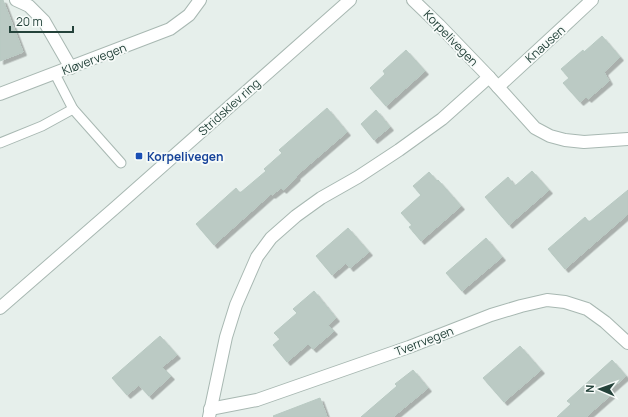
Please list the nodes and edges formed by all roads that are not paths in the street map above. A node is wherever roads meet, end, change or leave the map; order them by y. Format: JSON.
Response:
{"nodes":[{"id":1,"x":16,"y":0,"type":"edge"},
{"id":2,"x":200,"y":0,"type":"edge"},
{"id":3,"x":350,"y":0,"type":"edge"},
{"id":4,"x":413,"y":0,"type":"edge"},
{"id":5,"x":592,"y":0,"type":"edge"},
{"id":6,"x":71,"y":68,"type":"junction"},
{"id":7,"x":55,"y":74,"type":"junction"},
{"id":8,"x":489,"y":77,"type":"junction"},
{"id":9,"x":498,"y":87,"type":"junction"},
{"id":10,"x":0,"y":94,"type":"edge"},
{"id":11,"x":73,"y":109,"type":"junction"},
{"id":12,"x":628,"y":139,"type":"edge"},
{"id":13,"x":0,"y":143,"type":"edge"},
{"id":14,"x":121,"y":163,"type":"dead end"},
{"id":15,"x":0,"y":308,"type":"edge"},
{"id":16,"x":628,"y":343,"type":"edge"},
{"id":17,"x":209,"y":413,"type":"edge"}],
"edges":[{"from":1,"to":6,"type":"street"},
{"from":2,"to":6,"type":"street","name":"Kløvervegen"},
{"from":3,"to":15,"type":"street","name":"Stridsklev ring"},
{"from":4,"to":8,"type":"street","name":"Korpelivegen"},
{"from":5,"to":9,"type":"street","name":"Knausen"},
{"from":6,"to":7,"type":"street","name":"Kløvervegen"},
{"from":7,"to":10,"type":"street","name":"Kløvervegen"},
{"from":7,"to":11,"type":"lane"},
{"from":8,"to":9,"type":"street","name":"Korpelivegen"},
{"from":8,"to":17,"type":"street"},
{"from":9,"to":12,"type":"street","name":"Korpelivegen"},
{"from":11,"to":13,"type":"lane"},
{"from":11,"to":14,"type":"lane"},
{"from":16,"to":17,"type":"street","name":"Tverrvegen"}]}
